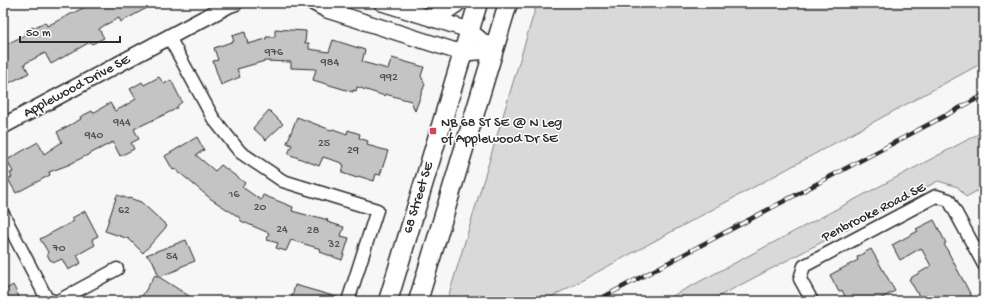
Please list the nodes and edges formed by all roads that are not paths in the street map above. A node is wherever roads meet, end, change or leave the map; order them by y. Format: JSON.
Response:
{"nodes":[{"id":1,"x":235,"y":3,"type":"edge"},
{"id":2,"x":314,"y":3,"type":"edge"},
{"id":3,"x":382,"y":3,"type":"edge"},
{"id":4,"x":456,"y":3,"type":"edge"},
{"id":5,"x":478,"y":3,"type":"edge"},
{"id":6,"x":508,"y":3,"type":"edge"},
{"id":7,"x":434,"y":18,"type":"junction"},
{"id":8,"x":469,"y":30,"type":"junction"},
{"id":9,"x":169,"y":37,"type":"junction"},
{"id":10,"x":494,"y":51,"type":"junction"},
{"id":11,"x":462,"y":53,"type":"junction"},
{"id":12,"x":3,"y":126,"type":"edge"},
{"id":13,"x":3,"y":214,"type":"edge"},
{"id":14,"x":984,"y":265,"type":"edge"},
{"id":15,"x":117,"y":269,"type":"dead end"},
{"id":16,"x":54,"y":301,"type":"edge"},
{"id":17,"x":58,"y":301,"type":"edge"},
{"id":18,"x":348,"y":301,"type":"edge"},
{"id":19,"x":388,"y":301,"type":"edge"},
{"id":20,"x":418,"y":301,"type":"edge"},
{"id":21,"x":812,"y":301,"type":"edge"}],
"edges":[{"from":1,"to":9,"type":"street","name":"Applewood Drive SE"},
{"from":2,"to":11,"type":"street"},
{"from":3,"to":7,"type":"street"},
{"from":4,"to":7,"type":"main road"},
{"from":5,"to":8,"type":"main road","name":"68 Street SE"},
{"from":6,"to":10,"type":"main road","name":"68 Street SE"},
{"from":7,"to":8,"type":"street"},
{"from":8,"to":10,"type":"street"},
{"from":8,"to":11,"type":"main road","name":"68 Street SE"},
{"from":9,"to":12,"type":"street","name":"Applewood Drive SE"},
{"from":9,"to":18,"type":"street"},
{"from":10,"to":11,"type":"street"},
{"from":10,"to":20,"type":"main road","name":"68 Street SE"},
{"from":11,"to":19,"type":"main road","name":"68 Street SE"},
{"from":13,"to":16,"type":"street"},
{"from":14,"to":21,"type":"street","name":"Penbrooke Road SE"},
{"from":15,"to":17,"type":"street"}]}
